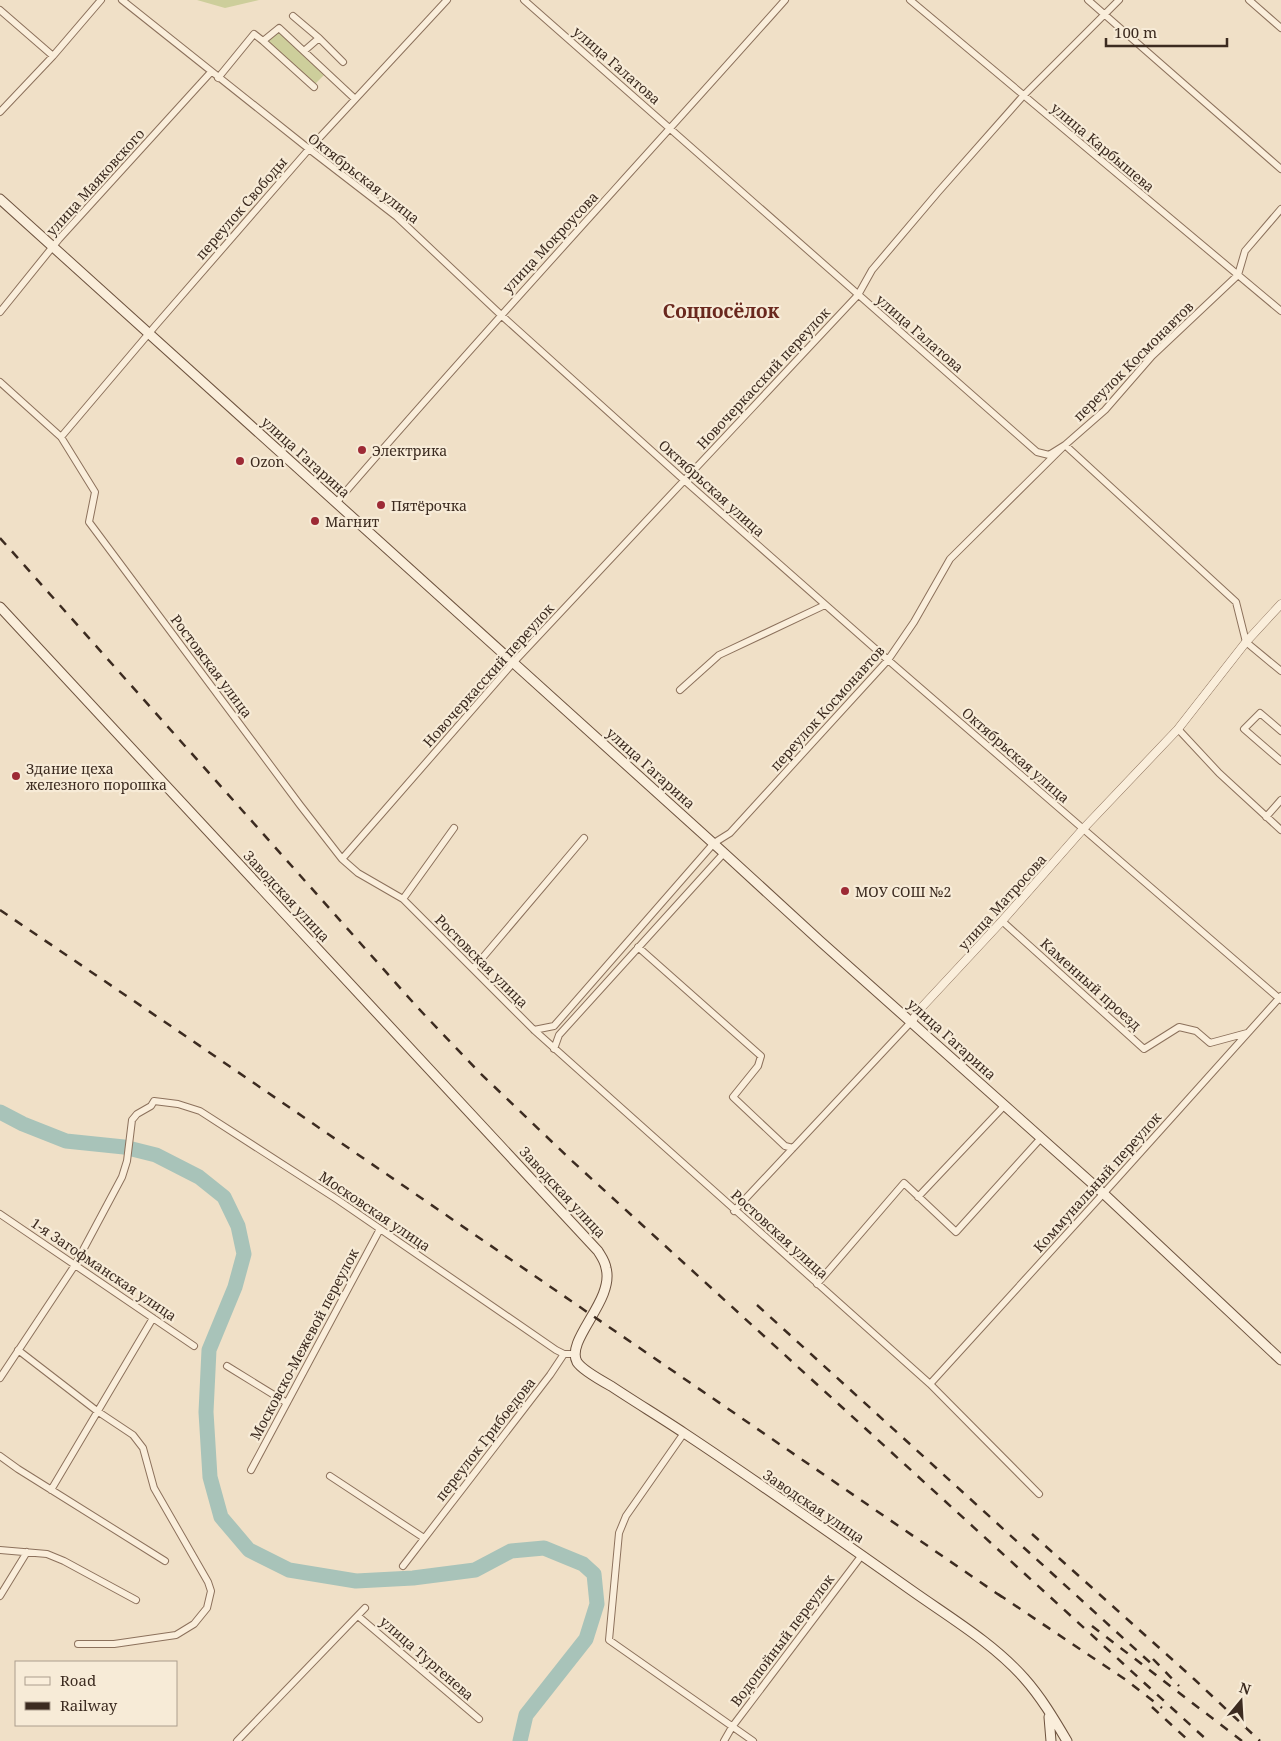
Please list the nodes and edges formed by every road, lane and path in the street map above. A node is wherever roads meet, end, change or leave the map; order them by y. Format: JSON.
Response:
{"nodes":[{"id":1,"x":101,"y":0,"type":"edge"},
{"id":2,"x":122,"y":0,"type":"edge"},
{"id":3,"x":447,"y":0,"type":"edge"},
{"id":4,"x":524,"y":0,"type":"edge"},
{"id":5,"x":785,"y":0,"type":"edge"},
{"id":6,"x":910,"y":0,"type":"edge"},
{"id":7,"x":1088,"y":0,"type":"edge"},
{"id":8,"x":1119,"y":0,"type":"edge"},
{"id":9,"x":1249,"y":0,"type":"edge"},
{"id":10,"x":0,"y":10,"type":"edge"},
{"id":11,"x":1105,"y":14,"type":"junction"},
{"id":12,"x":293,"y":16,"type":"dead end"},
{"id":13,"x":1281,"y":28,"type":"edge"},
{"id":14,"x":318,"y":38,"type":"junction"},
{"id":15,"x":263,"y":40,"type":"junction"},
{"id":16,"x":304,"y":52,"type":"junction"},
{"id":17,"x":53,"y":56,"type":"junction"},
{"id":18,"x":343,"y":62,"type":"dead end"},
{"id":19,"x":210,"y":72,"type":"junction"},
{"id":20,"x":218,"y":78,"type":"junction"},
{"id":21,"x":314,"y":87,"type":"dead end"},
{"id":22,"x":1023,"y":96,"type":"junction"},
{"id":23,"x":355,"y":99,"type":"junction"},
{"id":24,"x":0,"y":112,"type":"edge"},
{"id":25,"x":671,"y":129,"type":"junction"},
{"id":26,"x":308,"y":149,"type":"junction"},
{"id":27,"x":1281,"y":169,"type":"edge"},
{"id":28,"x":0,"y":199,"type":"edge"},
{"id":29,"x":1281,"y":209,"type":"edge"},
{"id":30,"x":53,"y":248,"type":"junction"},
{"id":31,"x":1238,"y":275,"type":"junction"},
{"id":32,"x":858,"y":295,"type":"junction"},
{"id":33,"x":0,"y":312,"type":"edge"},
{"id":34,"x":1281,"y":312,"type":"edge"},
{"id":35,"x":501,"y":315,"type":"junction"},
{"id":36,"x":149,"y":333,"type":"junction"},
{"id":37,"x":0,"y":382,"type":"edge"},
{"id":38,"x":61,"y":437,"type":"junction"},
{"id":39,"x":1065,"y":445,"type":"junction"},
{"id":40,"x":684,"y":480,"type":"junction"},
{"id":41,"x":336,"y":503,"type":"junction"},
{"id":42,"x":1281,"y":604,"type":"edge"},
{"id":43,"x":825,"y":605,"type":"junction"},
{"id":44,"x":0,"y":607,"type":"edge"},
{"id":45,"x":1246,"y":642,"type":"junction"},
{"id":46,"x":888,"y":660,"type":"junction"},
{"id":47,"x":513,"y":662,"type":"junction"},
{"id":48,"x":1281,"y":671,"type":"edge"},
{"id":49,"x":680,"y":690,"type":"dead end"},
{"id":50,"x":1178,"y":729,"type":"junction"},
{"id":51,"x":1281,"y":731,"type":"edge"},
{"id":52,"x":1281,"y":761,"type":"edge"},
{"id":53,"x":1281,"y":800,"type":"edge"},
{"id":54,"x":1266,"y":817,"type":"junction"},
{"id":55,"x":454,"y":828,"type":"dead end"},
{"id":56,"x":1083,"y":829,"type":"junction"},
{"id":57,"x":1281,"y":830,"type":"edge"},
{"id":58,"x":584,"y":838,"type":"dead end"},
{"id":59,"x":714,"y":843,"type":"junction"},
{"id":60,"x":724,"y":853,"type":"junction"},
{"id":61,"x":342,"y":859,"type":"junction"},
{"id":62,"x":403,"y":899,"type":"junction"},
{"id":63,"x":1002,"y":921,"type":"junction"},
{"id":64,"x":638,"y":947,"type":"junction"},
{"id":65,"x":473,"y":970,"type":"junction"},
{"id":66,"x":1280,"y":998,"type":"edge"},
{"id":67,"x":911,"y":1022,"type":"junction"},
{"id":68,"x":534,"y":1030,"type":"junction"},
{"id":69,"x":1247,"y":1033,"type":"junction"},
{"id":70,"x":554,"y":1049,"type":"junction"},
{"id":71,"x":1006,"y":1105,"type":"junction"},
{"id":72,"x":1041,"y":1138,"type":"junction"},
{"id":73,"x":793,"y":1148,"type":"junction"},
{"id":74,"x":1104,"y":1194,"type":"junction"},
{"id":75,"x":918,"y":1197,"type":"junction"},
{"id":76,"x":734,"y":1211,"type":"junction"},
{"id":77,"x":0,"y":1214,"type":"edge"},
{"id":78,"x":380,"y":1229,"type":"junction"},
{"id":79,"x":75,"y":1265,"type":"junction"},
{"id":80,"x":817,"y":1284,"type":"junction"},
{"id":81,"x":153,"y":1318,"type":"junction"},
{"id":82,"x":194,"y":1346,"type":"dead end"},
{"id":83,"x":18,"y":1350,"type":"junction"},
{"id":84,"x":564,"y":1354,"type":"junction"},
{"id":85,"x":575,"y":1354,"type":"junction"},
{"id":86,"x":1281,"y":1360,"type":"edge"},
{"id":87,"x":228,"y":1366,"type":"dead end"},
{"id":88,"x":0,"y":1378,"type":"edge"},
{"id":89,"x":930,"y":1384,"type":"junction"},
{"id":90,"x":287,"y":1403,"type":"junction"},
{"id":91,"x":97,"y":1410,"type":"junction"},
{"id":92,"x":684,"y":1433,"type":"junction"},
{"id":93,"x":0,"y":1456,"type":"edge"},
{"id":94,"x":251,"y":1470,"type":"dead end"},
{"id":95,"x":330,"y":1476,"type":"dead end"},
{"id":96,"x":52,"y":1490,"type":"junction"},
{"id":97,"x":1040,"y":1494,"type":"dead end"},
{"id":98,"x":424,"y":1538,"type":"junction"},
{"id":99,"x":0,"y":1550,"type":"edge"},
{"id":100,"x":27,"y":1552,"type":"junction"},
{"id":101,"x":862,"y":1555,"type":"junction"},
{"id":102,"x":165,"y":1561,"type":"dead end"},
{"id":103,"x":403,"y":1566,"type":"dead end"},
{"id":104,"x":0,"y":1596,"type":"edge"},
{"id":105,"x":136,"y":1600,"type":"dead end"},
{"id":106,"x":365,"y":1608,"type":"dead end"},
{"id":107,"x":358,"y":1616,"type":"junction"},
{"id":108,"x":78,"y":1644,"type":"dead end"},
{"id":109,"x":1048,"y":1711,"type":"junction"},
{"id":110,"x":479,"y":1719,"type":"dead end"},
{"id":111,"x":732,"y":1727,"type":"junction"},
{"id":112,"x":237,"y":1741,"type":"edge"},
{"id":113,"x":724,"y":1741,"type":"edge"},
{"id":114,"x":752,"y":1741,"type":"edge"},
{"id":115,"x":1051,"y":1741,"type":"edge"},
{"id":116,"x":1066,"y":1741,"type":"edge"}],
"edges":[{"from":1,"to":17,"type":"street"},
{"from":2,"to":19,"type":"street","name":"Октябрьская улица"},
{"from":3,"to":23,"type":"street","name":"переулок Свободы"},
{"from":4,"to":25,"type":"street","name":"улица Галатова"},
{"from":5,"to":25,"type":"street","name":"улица Мокроусова"},
{"from":6,"to":22,"type":"street","name":"улица Карбышева"},
{"from":7,"to":11,"type":"street"},
{"from":8,"to":11,"type":"street","name":"Новочеркасский переулок"},
{"from":9,"to":13,"type":"street"},
{"from":10,"to":17,"type":"street"},
{"from":11,"to":22,"type":"street","name":"Новочеркасский переулок"},
{"from":11,"to":27,"type":"street"},
{"from":12,"to":14,"type":"street"},
{"from":14,"to":16,"type":"street"},
{"from":14,"to":18,"type":"street"},
{"from":15,"to":16,"type":"street"},
{"from":15,"to":20,"type":"street"},
{"from":15,"to":21,"type":"street"},
{"from":16,"to":23,"type":"street"},
{"from":17,"to":24,"type":"street"},
{"from":19,"to":20,"type":"street","name":"Октябрьская улица"},
{"from":19,"to":30,"type":"street","name":"улица Маяковского"},
{"from":20,"to":26,"type":"street","name":"Октябрьская улица"},
{"from":22,"to":31,"type":"street","name":"улица Карбышева"},
{"from":22,"to":32,"type":"street","name":"Новочеркасский переулок"},
{"from":23,"to":26,"type":"street","name":"переулок Свободы"},
{"from":25,"to":32,"type":"street","name":"улица Галатова"},
{"from":25,"to":35,"type":"street","name":"улица Мокроусова"},
{"from":26,"to":35,"type":"street","name":"Октябрьская улица"},
{"from":26,"to":36,"type":"street","name":"переулок Свободы"},
{"from":28,"to":30,"type":"main road","name":"улица Гагарина"},
{"from":29,"to":31,"type":"street"},
{"from":30,"to":33,"type":"street","name":"улица Маяковского"},
{"from":30,"to":36,"type":"main road","name":"улица Гагарина"},
{"from":31,"to":34,"type":"street","name":"улица Карбышева"},
{"from":31,"to":39,"type":"street","name":"переулок Космонавтов"},
{"from":32,"to":39,"type":"street","name":"улица Галатова"},
{"from":32,"to":40,"type":"street","name":"Новочеркасский переулок"},
{"from":35,"to":40,"type":"street","name":"Октябрьская улица"},
{"from":35,"to":41,"type":"street","name":"улица Мокроусова"},
{"from":36,"to":38,"type":"street","name":"переулок Свободы"},
{"from":36,"to":41,"type":"main road","name":"улица Гагарина"},
{"from":37,"to":38,"type":"street","name":"Ростовская улица"},
{"from":38,"to":61,"type":"street","name":"Ростовская улица"},
{"from":39,"to":45,"type":"street"},
{"from":39,"to":46,"type":"street","name":"переулок Космонавтов"},
{"from":40,"to":43,"type":"street","name":"Октябрьская улица"},
{"from":40,"to":47,"type":"street","name":"Новочеркасский переулок"},
{"from":41,"to":47,"type":"main road","name":"улица Гагарина"},
{"from":42,"to":45,"type":"street","name":"улица Матросова"},
{"from":43,"to":46,"type":"street","name":"Октябрьская улица"},
{"from":43,"to":49,"type":"street"},
{"from":44,"to":85,"type":"main road","name":"Заводская улица"},
{"from":45,"to":48,"type":"street"},
{"from":45,"to":50,"type":"street","name":"улица Матросова"},
{"from":46,"to":56,"type":"street","name":"Октябрьская улица"},
{"from":46,"to":59,"type":"street","name":"переулок Космонавтов"},
{"from":47,"to":59,"type":"main road","name":"улица Гагарина"},
{"from":47,"to":61,"type":"street","name":"Новочеркасский переулок"},
{"from":50,"to":54,"type":"street"},
{"from":50,"to":56,"type":"street","name":"улица Матросова"},
{"from":51,"to":52,"type":"street"},
{"from":53,"to":54,"type":"street"},
{"from":54,"to":57,"type":"street"},
{"from":55,"to":62,"type":"street"},
{"from":56,"to":63,"type":"street","name":"улица Матросова"},
{"from":56,"to":66,"type":"street","name":"Октябрьская улица"},
{"from":58,"to":65,"type":"street"},
{"from":59,"to":60,"type":"main road","name":"улица Гагарина"},
{"from":59,"to":68,"type":"street","name":"переулок Космонавтов"},
{"from":60,"to":64,"type":"street"},
{"from":60,"to":67,"type":"main road","name":"улица Гагарина"},
{"from":61,"to":62,"type":"street","name":"Ростовская улица"},
{"from":62,"to":65,"type":"street","name":"Ростовская улица"},
{"from":63,"to":67,"type":"street","name":"улица Матросова"},
{"from":63,"to":69,"type":"street","name":"Каменный проезд"},
{"from":64,"to":70,"type":"street"},
{"from":64,"to":73,"type":"street"},
{"from":65,"to":68,"type":"street","name":"Ростовская улица"},
{"from":66,"to":69,"type":"street","name":"Коммунальный переулок"},
{"from":67,"to":71,"type":"main road","name":"улица Гагарина"},
{"from":67,"to":73,"type":"street","name":"улица Матросова"},
{"from":68,"to":70,"type":"street","name":"Ростовская улица"},
{"from":69,"to":74,"type":"street","name":"Коммунальный переулок"},
{"from":70,"to":76,"type":"street","name":"Ростовская улица"},
{"from":71,"to":72,"type":"main road","name":"улица Гагарина"},
{"from":71,"to":75,"type":"street"},
{"from":72,"to":74,"type":"main road","name":"улица Гагарина"},
{"from":72,"to":75,"type":"street"},
{"from":73,"to":76,"type":"street","name":"улица Матросова"},
{"from":74,"to":86,"type":"main road","name":"улица Гагарина"},
{"from":74,"to":89,"type":"street","name":"Коммунальный переулок"},
{"from":75,"to":80,"type":"street"},
{"from":76,"to":80,"type":"street","name":"Ростовская улица"},
{"from":77,"to":79,"type":"street","name":"1-я Загофманская улица"},
{"from":78,"to":79,"type":"street","name":"Московская улица"},
{"from":78,"to":84,"type":"street","name":"Московская улица"},
{"from":78,"to":90,"type":"street","name":"Московско-Межевой переулок"},
{"from":79,"to":81,"type":"street","name":"1-я Загофманская улица"},
{"from":79,"to":83,"type":"street"},
{"from":80,"to":89,"type":"street","name":"Ростовская улица"},
{"from":81,"to":82,"type":"street","name":"1-я Загофманская улица"},
{"from":81,"to":91,"type":"street"},
{"from":83,"to":88,"type":"street"},
{"from":83,"to":91,"type":"street"},
{"from":84,"to":85,"type":"street"},
{"from":84,"to":98,"type":"street","name":"переулок Грибоедова"},
{"from":85,"to":92,"type":"main road","name":"Заводская улица"},
{"from":87,"to":90,"type":"street"},
{"from":89,"to":97,"type":"street","name":"Ростовская улица"},
{"from":90,"to":94,"type":"street","name":"Московско-Межевой переулок"},
{"from":91,"to":96,"type":"street"},
{"from":91,"to":108,"type":"street"},
{"from":92,"to":101,"type":"main road","name":"Заводская улица"},
{"from":92,"to":111,"type":"street"},
{"from":93,"to":96,"type":"street"},
{"from":95,"to":98,"type":"street"},
{"from":96,"to":102,"type":"street"},
{"from":98,"to":103,"type":"street","name":"переулок Грибоедова"},
{"from":99,"to":100,"type":"street"},
{"from":100,"to":104,"type":"street"},
{"from":100,"to":105,"type":"street"},
{"from":101,"to":109,"type":"main road","name":"Заводская улица"},
{"from":101,"to":111,"type":"street","name":"Водопойный переулок"},
{"from":106,"to":107,"type":"street"},
{"from":107,"to":110,"type":"street","name":"улица Тургенева"},
{"from":107,"to":112,"type":"street"},
{"from":109,"to":115,"type":"main road"},
{"from":109,"to":116,"type":"main road","name":"Заводская улица"},
{"from":111,"to":113,"type":"street","name":"Водопойный переулок"},
{"from":111,"to":114,"type":"street"}]}
